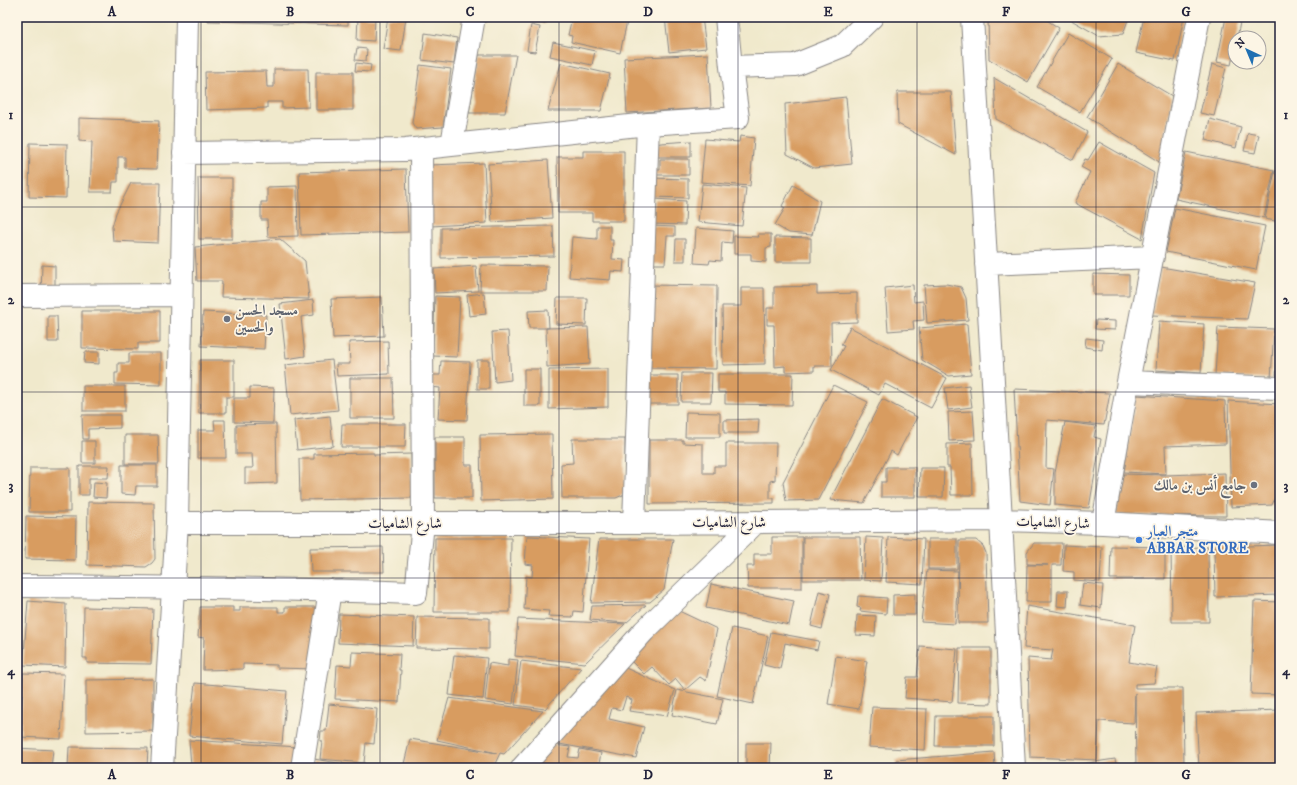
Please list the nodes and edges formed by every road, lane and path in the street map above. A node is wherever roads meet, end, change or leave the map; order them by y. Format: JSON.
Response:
{"nodes":[{"id":1,"x":187,"y":17,"type":"edge"},
{"id":2,"x":474,"y":17,"type":"edge"},
{"id":3,"x":726,"y":17,"type":"edge"},
{"id":4,"x":872,"y":17,"type":"edge"},
{"id":5,"x":972,"y":17,"type":"edge"},
{"id":6,"x":1199,"y":17,"type":"edge"},
{"id":7,"x":731,"y":67,"type":"junction"},
{"id":8,"x":648,"y":124,"type":"junction"},
{"id":9,"x":452,"y":144,"type":"junction"},
{"id":10,"x":421,"y":148,"type":"junction"},
{"id":11,"x":184,"y":153,"type":"junction"},
{"id":12,"x":1153,"y":257,"type":"junction"},
{"id":13,"x":986,"y":264,"type":"junction"},
{"id":14,"x":181,"y":295,"type":"junction"},
{"id":15,"x":17,"y":296,"type":"edge"},
{"id":16,"x":1128,"y":382,"type":"junction"},
{"id":17,"x":1280,"y":388,"type":"edge"},
{"id":18,"x":1001,"y":520,"type":"junction"},
{"id":19,"x":756,"y":522,"type":"junction"},
{"id":20,"x":177,"y":523,"type":"junction"},
{"id":21,"x":423,"y":523,"type":"junction"},
{"id":22,"x":634,"y":523,"type":"junction"},
{"id":23,"x":1103,"y":524,"type":"junction"},
{"id":24,"x":1280,"y":533,"type":"edge"},
{"id":25,"x":17,"y":586,"type":"edge"},
{"id":26,"x":173,"y":587,"type":"junction"},
{"id":27,"x":330,"y":590,"type":"junction"},
{"id":28,"x":162,"y":768,"type":"edge"},
{"id":29,"x":302,"y":768,"type":"edge"},
{"id":30,"x":522,"y":768,"type":"edge"},
{"id":31,"x":1014,"y":768,"type":"edge"}],
"edges":[{"from":1,"to":11,"type":"street"},
{"from":2,"to":9,"type":"street"},
{"from":3,"to":7,"type":"street"},
{"from":4,"to":7,"type":"street"},
{"from":5,"to":13,"type":"street"},
{"from":6,"to":12,"type":"street"},
{"from":7,"to":8,"type":"street"},
{"from":8,"to":9,"type":"street"},
{"from":8,"to":22,"type":"street"},
{"from":9,"to":10,"type":"street"},
{"from":10,"to":11,"type":"street"},
{"from":10,"to":21,"type":"street"},
{"from":11,"to":14,"type":"street"},
{"from":12,"to":13,"type":"street"},
{"from":12,"to":16,"type":"street"},
{"from":13,"to":18,"type":"street"},
{"from":14,"to":15,"type":"street"},
{"from":14,"to":20,"type":"street"},
{"from":16,"to":17,"type":"street"},
{"from":16,"to":23,"type":"street"},
{"from":18,"to":19,"type":"street","name":"شارع الشاميات"},
{"from":18,"to":23,"type":"street","name":"شارع الشاميات"},
{"from":18,"to":31,"type":"street"},
{"from":19,"to":22,"type":"street","name":"شارع الشاميات"},
{"from":19,"to":30,"type":"street"},
{"from":20,"to":21,"type":"street","name":"شارع الشاميات"},
{"from":20,"to":26,"type":"street"},
{"from":21,"to":22,"type":"street","name":"شارع الشاميات"},
{"from":21,"to":27,"type":"street"},
{"from":23,"to":24,"type":"street","name":"شارع الشاميات"},
{"from":25,"to":26,"type":"street"},
{"from":26,"to":27,"type":"street"},
{"from":26,"to":28,"type":"street"},
{"from":27,"to":29,"type":"street"}]}
